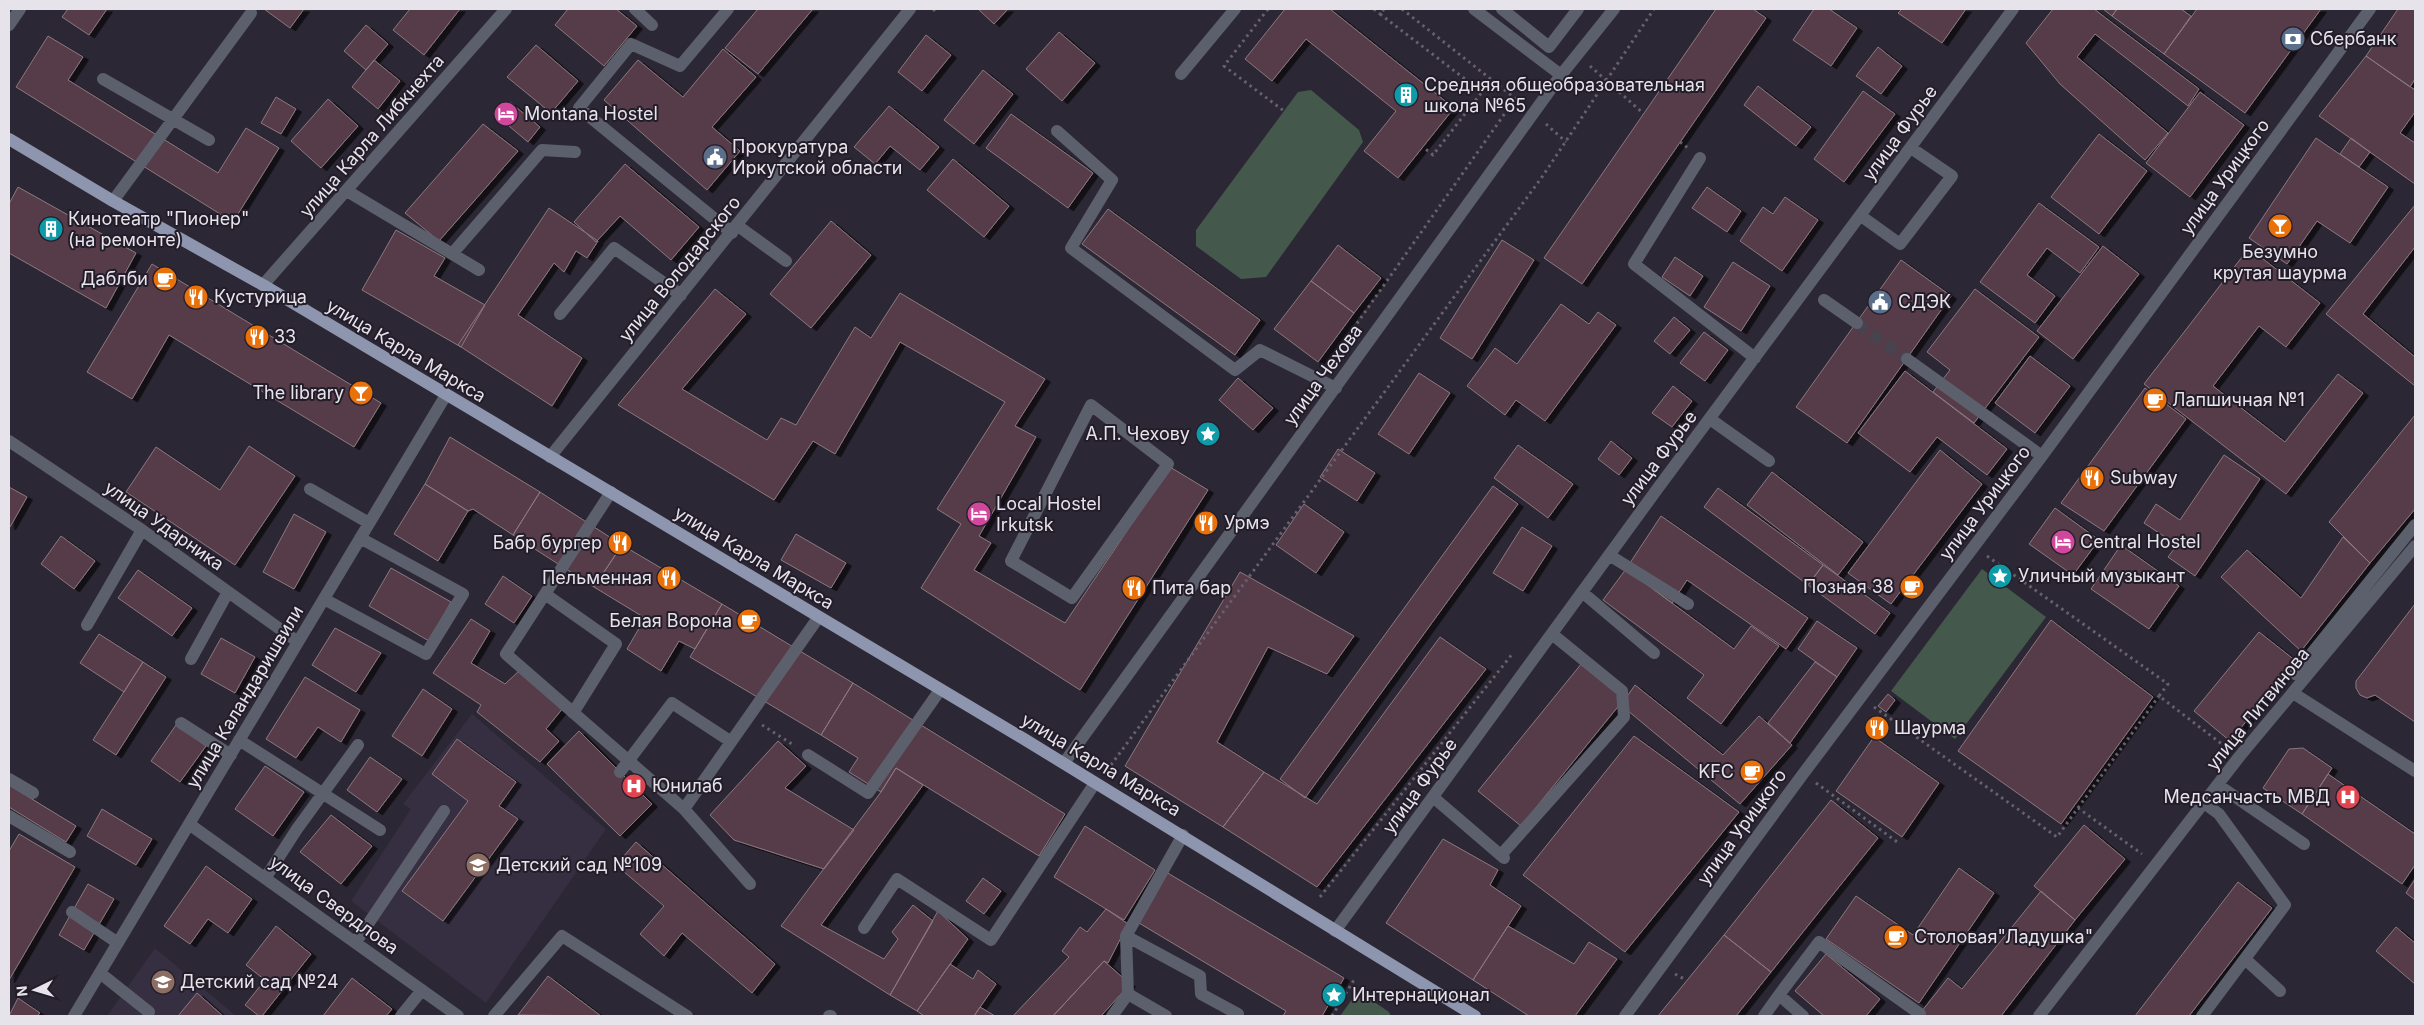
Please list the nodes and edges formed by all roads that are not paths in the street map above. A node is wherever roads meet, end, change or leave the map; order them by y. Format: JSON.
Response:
{"nodes":[{"id":1,"x":20,"y":9,"type":"edge"},
{"id":2,"x":506,"y":9,"type":"edge"},
{"id":3,"x":635,"y":9,"type":"edge"},
{"id":4,"x":728,"y":9,"type":"edge"},
{"id":5,"x":910,"y":9,"type":"edge"},
{"id":6,"x":1235,"y":9,"type":"edge"},
{"id":7,"x":1474,"y":9,"type":"edge"},
{"id":8,"x":1502,"y":9,"type":"edge"},
{"id":9,"x":1578,"y":9,"type":"edge"},
{"id":10,"x":1614,"y":9,"type":"edge"},
{"id":11,"x":2013,"y":9,"type":"edge"},
{"id":12,"x":2370,"y":9,"type":"edge"},
{"id":13,"x":251,"y":13,"type":"dead end"},
{"id":14,"x":9,"y":25,"type":"edge"},
{"id":15,"x":652,"y":25,"type":"dead end"},
{"id":16,"x":1181,"y":74,"type":"dead end"},
{"id":17,"x":1561,"y":75,"type":"junction"},
{"id":18,"x":103,"y":79,"type":"dead end"},
{"id":19,"x":1057,"y":131,"type":"dead end"},
{"id":20,"x":9,"y":139,"type":"edge"},
{"id":21,"x":209,"y":140,"type":"dead end"},
{"id":22,"x":1911,"y":148,"type":"junction"},
{"id":23,"x":575,"y":152,"type":"dead end"},
{"id":24,"x":1700,"y":158,"type":"dead end"},
{"id":25,"x":347,"y":191,"type":"junction"},
{"id":26,"x":113,"y":201,"type":"junction"},
{"id":27,"x":1861,"y":216,"type":"junction"},
{"id":28,"x":735,"y":229,"type":"junction"},
{"id":29,"x":452,"y":254,"type":"junction"},
{"id":30,"x":786,"y":261,"type":"dead end"},
{"id":31,"x":479,"y":270,"type":"dead end"},
{"id":32,"x":263,"y":286,"type":"junction"},
{"id":33,"x":681,"y":295,"type":"junction"},
{"id":34,"x":1824,"y":300,"type":"dead end"},
{"id":35,"x":560,"y":314,"type":"dead end"},
{"id":36,"x":1857,"y":322,"type":"tunnel mouth"},
{"id":37,"x":1755,"y":358,"type":"junction"},
{"id":38,"x":1908,"y":359,"type":"tunnel mouth"},
{"id":39,"x":1336,"y":388,"type":"junction"},
{"id":40,"x":446,"y":395,"type":"junction"},
{"id":41,"x":1091,"y":405,"type":"joint"},
{"id":42,"x":1710,"y":419,"type":"junction"},
{"id":43,"x":9,"y":441,"type":"edge"},
{"id":44,"x":2042,"y":456,"type":"junction"},
{"id":45,"x":550,"y":457,"type":"junction"},
{"id":46,"x":1769,"y":461,"type":"dead end"},
{"id":47,"x":310,"y":489,"type":"dead end"},
{"id":48,"x":611,"y":492,"type":"junction"},
{"id":49,"x":369,"y":523,"type":"junction"},
{"id":50,"x":2415,"y":524,"type":"edge"},
{"id":51,"x":142,"y":530,"type":"junction"},
{"id":52,"x":360,"y":538,"type":"junction"},
{"id":53,"x":2415,"y":546,"type":"edge"},
{"id":54,"x":1609,"y":555,"type":"junction"},
{"id":55,"x":228,"y":592,"type":"junction"},
{"id":56,"x":1582,"y":592,"type":"junction"},
{"id":57,"x":545,"y":594,"type":"junction"},
{"id":58,"x":324,"y":599,"type":"junction"},
{"id":59,"x":1688,"y":604,"type":"dead end"},
{"id":60,"x":818,"y":618,"type":"junction"},
{"id":61,"x":87,"y":625,"type":"dead end"},
{"id":62,"x":1552,"y":634,"type":"junction"},
{"id":63,"x":298,"y":642,"type":"junction"},
{"id":64,"x":1654,"y":653,"type":"dead end"},
{"id":65,"x":191,"y":659,"type":"dead end"},
{"id":66,"x":2295,"y":674,"type":"dead end"},
{"id":67,"x":940,"y":690,"type":"junction"},
{"id":68,"x":2293,"y":693,"type":"junction"},
{"id":69,"x":573,"y":713,"type":"junction"},
{"id":70,"x":181,"y":723,"type":"dead end"},
{"id":71,"x":239,"y":740,"type":"junction"},
{"id":72,"x":730,"y":742,"type":"junction"},
{"id":73,"x":358,"y":745,"type":"dead end"},
{"id":74,"x":231,"y":754,"type":"junction"},
{"id":75,"x":808,"y":755,"type":"road end"},
{"id":76,"x":628,"y":759,"type":"junction"},
{"id":77,"x":1064,"y":763,"type":"junction"},
{"id":78,"x":2415,"y":770,"type":"edge"},
{"id":79,"x":620,"y":772,"type":"dead end"},
{"id":80,"x":9,"y":779,"type":"edge"},
{"id":81,"x":1096,"y":783,"type":"junction"},
{"id":82,"x":2218,"y":785,"type":"junction"},
{"id":83,"x":33,"y":793,"type":"dead end"},
{"id":84,"x":323,"y":794,"type":"junction"},
{"id":85,"x":1433,"y":797,"type":"junction"},
{"id":86,"x":2204,"y":803,"type":"junction"},
{"id":87,"x":684,"y":809,"type":"junction"},
{"id":88,"x":444,"y":811,"type":"dead end"},
{"id":89,"x":9,"y":816,"type":"edge"},
{"id":90,"x":189,"y":824,"type":"junction"},
{"id":91,"x":380,"y":830,"type":"dead end"},
{"id":92,"x":1183,"y":835,"type":"junction"},
{"id":93,"x":2304,"y":844,"type":"dead end"},
{"id":94,"x":70,"y":852,"type":"dead end"},
{"id":95,"x":266,"y":877,"type":"junction"},
{"id":96,"x":750,"y":884,"type":"dead end"},
{"id":97,"x":72,"y":912,"type":"dead end"},
{"id":98,"x":864,"y":928,"type":"dead end"},
{"id":99,"x":1335,"y":931,"type":"junction"},
{"id":100,"x":1126,"y":936,"type":"junction"},
{"id":101,"x":356,"y":942,"type":"junction"},
{"id":102,"x":118,"y":943,"type":"junction"},
{"id":103,"x":2246,"y":959,"type":"junction"},
{"id":104,"x":100,"y":973,"type":"junction"},
{"id":105,"x":422,"y":990,"type":"junction"},
{"id":106,"x":2280,"y":990,"type":"dead end"},
{"id":107,"x":1128,"y":994,"type":"junction"},
{"id":108,"x":1779,"y":995,"type":"junction"},
{"id":109,"x":149,"y":1012,"type":"dead end"},
{"id":110,"x":1920,"y":1014,"type":"dead end"},
{"id":111,"x":74,"y":1016,"type":"edge"},
{"id":112,"x":401,"y":1016,"type":"edge"},
{"id":113,"x":458,"y":1016,"type":"edge"},
{"id":114,"x":494,"y":1016,"type":"edge"},
{"id":115,"x":687,"y":1016,"type":"edge"},
{"id":116,"x":1112,"y":1016,"type":"edge"},
{"id":117,"x":1166,"y":1016,"type":"edge"},
{"id":118,"x":1236,"y":1016,"type":"edge"},
{"id":119,"x":1475,"y":1016,"type":"edge"},
{"id":120,"x":1625,"y":1016,"type":"edge"},
{"id":121,"x":1764,"y":1016,"type":"edge"},
{"id":122,"x":1803,"y":1016,"type":"edge"},
{"id":123,"x":2039,"y":1016,"type":"edge"},
{"id":124,"x":2202,"y":1016,"type":"edge"}],
"edges":[{"from":1,"to":14,"type":"street"},
{"from":2,"to":25,"type":"street","name":"улица Карла Либкнехта"},
{"from":3,"to":15,"type":"street"},
{"from":4,"to":28,"type":"street"},
{"from":5,"to":28,"type":"street","name":"улица Володарского"},
{"from":6,"to":16,"type":"street"},
{"from":7,"to":17,"type":"street"},
{"from":8,"to":9,"type":"street"},
{"from":10,"to":17,"type":"street","name":"улица Чехова"},
{"from":11,"to":22,"type":"street","name":"улица Фурье"},
{"from":12,"to":44,"type":"street","name":"улица Урицкого"},
{"from":13,"to":26,"type":"street"},
{"from":17,"to":39,"type":"street","name":"улица Чехова"},
{"from":18,"to":21,"type":"street"},
{"from":19,"to":39,"type":"street"},
{"from":20,"to":26,"type":"main road","name":"улица Карла Маркса"},
{"from":22,"to":27,"type":"street","name":"улица Фурье"},
{"from":22,"to":27,"type":"street"},
{"from":23,"to":29,"type":"street"},
{"from":24,"to":37,"type":"street"},
{"from":25,"to":29,"type":"street"},
{"from":25,"to":32,"type":"street","name":"улица Карла Либкнехта"},
{"from":26,"to":32,"type":"main road","name":"улица Карла Маркса"},
{"from":27,"to":37,"type":"street","name":"улица Фурье"},
{"from":28,"to":30,"type":"street"},
{"from":28,"to":33,"type":"street","name":"улица Володарского"},
{"from":29,"to":31,"type":"street"},
{"from":32,"to":40,"type":"main road","name":"улица Карла Маркса"},
{"from":33,"to":35,"type":"street"},
{"from":33,"to":45,"type":"street","name":"улица Володарского"},
{"from":34,"to":36,"type":"street"},
{"from":37,"to":42,"type":"street","name":"улица Фурье"},
{"from":38,"to":44,"type":"street"},
{"from":39,"to":77,"type":"street","name":"улица Чехова"},
{"from":40,"to":45,"type":"main road","name":"улица Карла Маркса"},
{"from":40,"to":49,"type":"street","name":"улица Каландаришвили"},
{"from":41,"to":41,"type":"street"},
{"from":42,"to":46,"type":"street"},
{"from":42,"to":54,"type":"street","name":"улица Фурье"},
{"from":43,"to":51,"type":"street","name":"улица Ударника"},
{"from":44,"to":120,"type":"street","name":"улица Урицкого"},
{"from":45,"to":48,"type":"main road","name":"улица Карла Маркса"},
{"from":47,"to":49,"type":"street"},
{"from":48,"to":57,"type":"street"},
{"from":48,"to":60,"type":"main road","name":"улица Карла Маркса"},
{"from":49,"to":52,"type":"street","name":"улица Каландаришвили"},
{"from":50,"to":66,"type":"street"},
{"from":51,"to":55,"type":"street","name":"улица Ударника"},
{"from":51,"to":61,"type":"street"},
{"from":52,"to":58,"type":"street","name":"улица Каландаришвили"},
{"from":52,"to":58,"type":"street"},
{"from":53,"to":68,"type":"street","name":"улица Литвинова"},
{"from":54,"to":56,"type":"street","name":"улица Фурье"},
{"from":54,"to":59,"type":"street"},
{"from":55,"to":63,"type":"street","name":"улица Ударника"},
{"from":55,"to":65,"type":"street"},
{"from":56,"to":62,"type":"street","name":"улица Фурье"},
{"from":56,"to":64,"type":"street"},
{"from":57,"to":69,"type":"street"},
{"from":57,"to":69,"type":"street"},
{"from":58,"to":63,"type":"street","name":"улица Каландаришвили"},
{"from":60,"to":67,"type":"main road","name":"улица Карла Маркса"},
{"from":60,"to":72,"type":"street"},
{"from":62,"to":85,"type":"street","name":"улица Фурье"},
{"from":62,"to":85,"type":"street"},
{"from":63,"to":71,"type":"street","name":"улица Каландаришвили"},
{"from":67,"to":75,"type":"street"},
{"from":67,"to":77,"type":"main road","name":"улица Карла Маркса"},
{"from":68,"to":78,"type":"street"},
{"from":68,"to":82,"type":"street","name":"улица Литвинова"},
{"from":69,"to":76,"type":"street"},
{"from":70,"to":74,"type":"street"},
{"from":71,"to":74,"type":"street","name":"улица Каландаришвили"},
{"from":71,"to":84,"type":"street"},
{"from":72,"to":76,"type":"street"},
{"from":72,"to":87,"type":"street"},
{"from":73,"to":84,"type":"street"},
{"from":74,"to":90,"type":"street","name":"улица Каландаришвили"},
{"from":76,"to":79,"type":"street"},
{"from":76,"to":87,"type":"street"},
{"from":77,"to":81,"type":"main road","name":"улица Карла Маркса"},
{"from":80,"to":83,"type":"street"},
{"from":81,"to":92,"type":"main road","name":"улица Карла Маркса"},
{"from":81,"to":98,"type":"street"},
{"from":82,"to":86,"type":"street","name":"улица Литвинова"},
{"from":82,"to":93,"type":"street"},
{"from":84,"to":91,"type":"street"},
{"from":84,"to":95,"type":"street"},
{"from":85,"to":99,"type":"street","name":"улица Фурье"},
{"from":86,"to":103,"type":"street"},
{"from":86,"to":123,"type":"street","name":"улица Литвинова"},
{"from":87,"to":96,"type":"street"},
{"from":88,"to":101,"type":"street"},
{"from":89,"to":94,"type":"street"},
{"from":90,"to":95,"type":"street","name":"улица Свердлова"},
{"from":90,"to":102,"type":"street","name":"улица Каландаришвили"},
{"from":92,"to":99,"type":"main road","name":"улица Карла Маркса"},
{"from":92,"to":100,"type":"street"},
{"from":95,"to":101,"type":"street","name":"улица Свердлова"},
{"from":97,"to":102,"type":"street"},
{"from":99,"to":119,"type":"main road","name":"улица Карла Маркса"},
{"from":100,"to":107,"type":"street"},
{"from":100,"to":118,"type":"street"},
{"from":101,"to":105,"type":"street","name":"улица Свердлова"},
{"from":102,"to":104,"type":"street","name":"улица Каландаришвили"},
{"from":103,"to":106,"type":"street"},
{"from":103,"to":124,"type":"street"},
{"from":104,"to":109,"type":"street"},
{"from":104,"to":111,"type":"street","name":"улица Каландаришвили"},
{"from":105,"to":112,"type":"street"},
{"from":105,"to":113,"type":"street","name":"улица Свердлова"},
{"from":107,"to":116,"type":"street"},
{"from":107,"to":117,"type":"street"},
{"from":108,"to":110,"type":"street"},
{"from":108,"to":121,"type":"street"},
{"from":108,"to":122,"type":"street"},
{"from":114,"to":115,"type":"street"}]}
